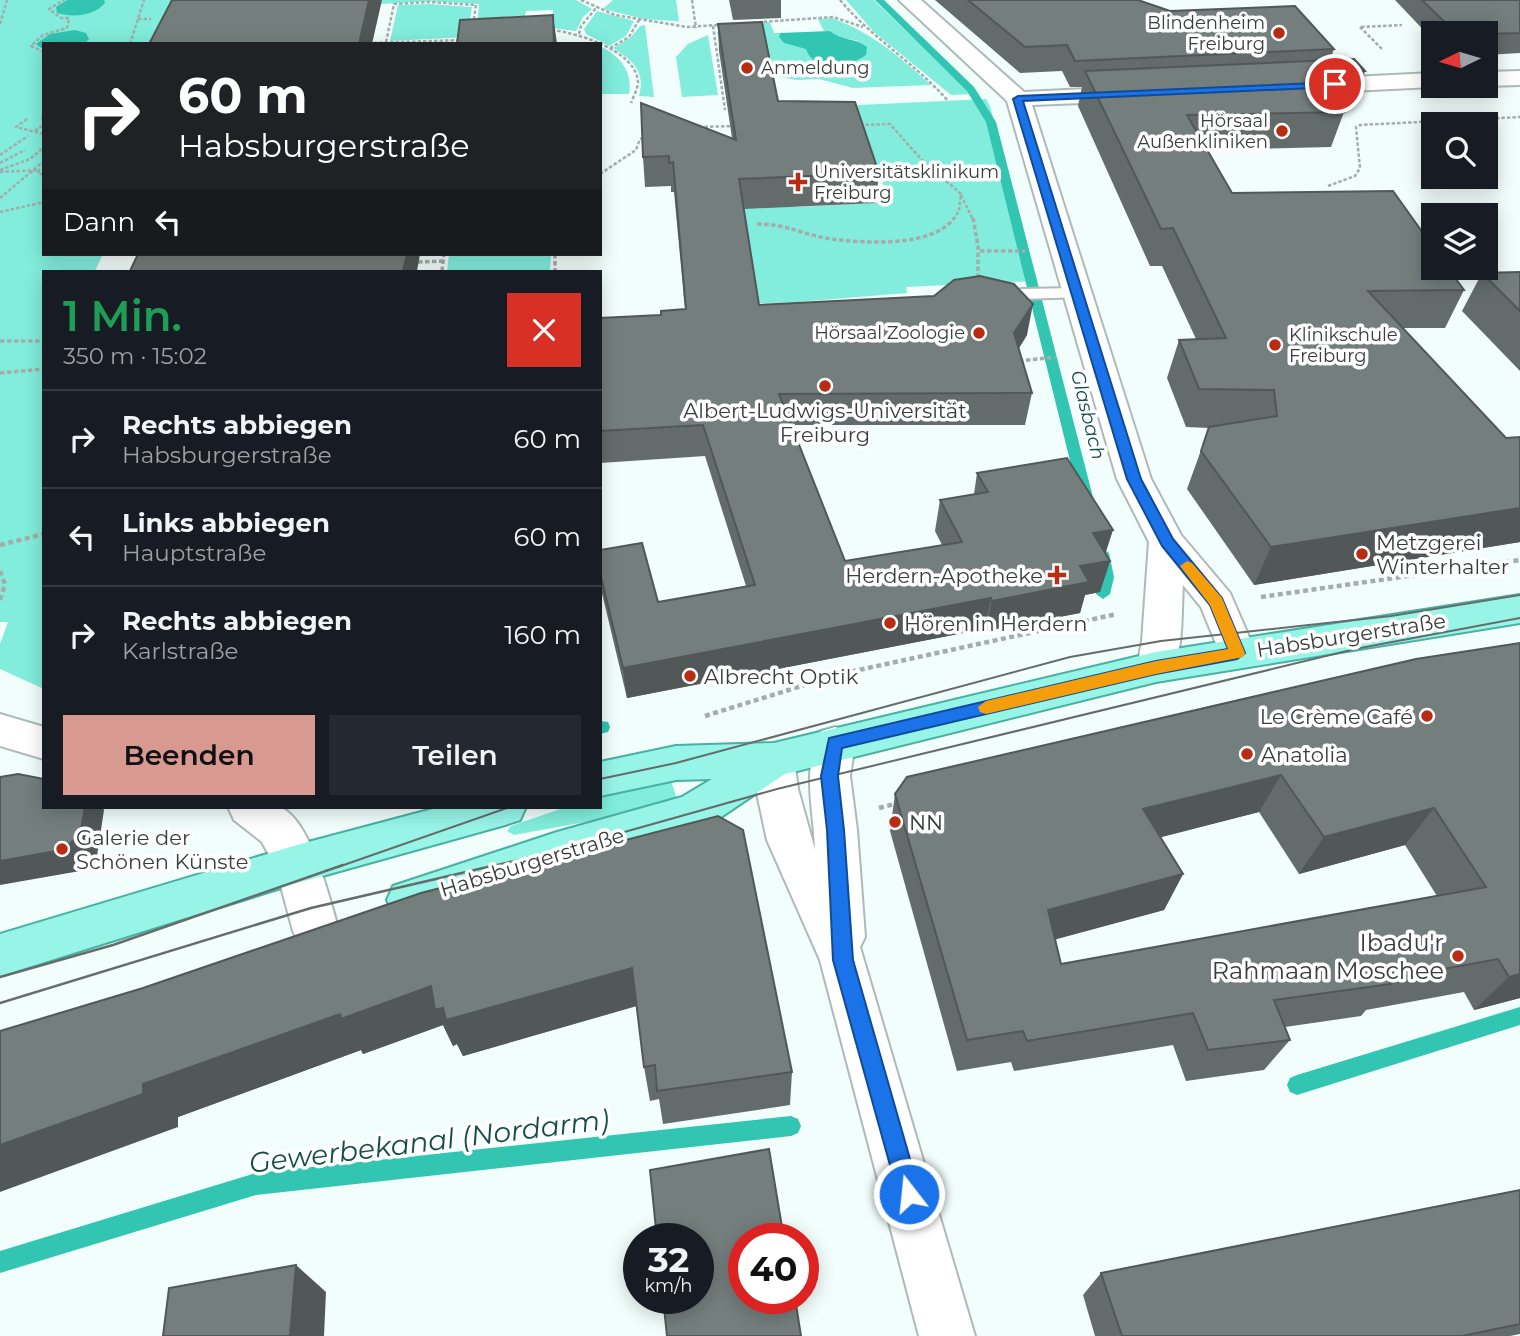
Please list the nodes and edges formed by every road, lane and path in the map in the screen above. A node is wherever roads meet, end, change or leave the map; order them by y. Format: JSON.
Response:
{"nodes":[{"id":1,"x":7,"y":0,"type":"edge"},
{"id":2,"x":64,"y":0,"type":"edge"},
{"id":3,"x":144,"y":0,"type":"edge"},
{"id":4,"x":581,"y":0,"type":"edge"},
{"id":5,"x":692,"y":0,"type":"edge"},
{"id":6,"x":840,"y":0,"type":"edge"},
{"id":7,"x":909,"y":0,"type":"edge"},
{"id":8,"x":596,"y":8,"type":"junction"},
{"id":9,"x":138,"y":19,"type":"junction"},
{"id":10,"x":151,"y":19,"type":"dead end"},
{"id":11,"x":639,"y":20,"type":"junction"},
{"id":12,"x":0,"y":24,"type":"edge"},
{"id":13,"x":1402,"y":25,"type":"dead end"},
{"id":14,"x":713,"y":26,"type":"junction"},
{"id":15,"x":863,"y":27,"type":"junction"},
{"id":16,"x":1360,"y":27,"type":"dead end"},
{"id":17,"x":473,"y":28,"type":"edge"},
{"id":18,"x":696,"y":28,"type":"junction"},
{"id":19,"x":546,"y":30,"type":"edge"},
{"id":20,"x":579,"y":34,"type":"junction"},
{"id":21,"x":471,"y":39,"type":"edge"},
{"id":22,"x":131,"y":42,"type":"edge"},
{"id":23,"x":386,"y":42,"type":"edge"},
{"id":24,"x":596,"y":42,"type":"edge"},
{"id":25,"x":602,"y":45,"type":"edge"},
{"id":26,"x":609,"y":48,"type":"junction"},
{"id":27,"x":42,"y":51,"type":"edge"},
{"id":28,"x":1520,"y":78,"type":"edge"},
{"id":29,"x":1498,"y":79,"type":"edge"},
{"id":30,"x":1421,"y":80,"type":"edge"},
{"id":31,"x":1289,"y":86,"type":"edge"},
{"id":32,"x":1154,"y":93,"type":"edge"},
{"id":33,"x":1018,"y":99,"type":"junction"},
{"id":34,"x":948,"y":101,"type":"dead end"},
{"id":35,"x":631,"y":103,"type":"dead end"},
{"id":36,"x":726,"y":110,"type":"edge"},
{"id":37,"x":1520,"y":117,"type":"edge"},
{"id":38,"x":738,"y":118,"type":"edge"},
{"id":39,"x":26,"y":119,"type":"dead end"},
{"id":40,"x":42,"y":124,"type":"edge"},
{"id":41,"x":747,"y":125,"type":"edge"},
{"id":42,"x":848,"y":125,"type":"edge"},
{"id":43,"x":734,"y":126,"type":"junction"},
{"id":44,"x":698,"y":127,"type":"edge"},
{"id":45,"x":34,"y":132,"type":"junction"},
{"id":46,"x":42,"y":134,"type":"edge"},
{"id":47,"x":731,"y":134,"type":"edge"},
{"id":48,"x":28,"y":136,"type":"dead end"},
{"id":49,"x":651,"y":136,"type":"edge"},
{"id":50,"x":42,"y":149,"type":"edge"},
{"id":51,"x":25,"y":150,"type":"dead end"},
{"id":52,"x":0,"y":155,"type":"edge"},
{"id":53,"x":2,"y":162,"type":"edge"},
{"id":54,"x":42,"y":162,"type":"edge"},
{"id":55,"x":42,"y":168,"type":"edge"},
{"id":56,"x":32,"y":170,"type":"junction"},
{"id":57,"x":39,"y":170,"type":"junction"},
{"id":58,"x":0,"y":171,"type":"edge"},
{"id":59,"x":602,"y":173,"type":"edge"},
{"id":60,"x":42,"y":174,"type":"edge"},
{"id":61,"x":1328,"y":186,"type":"dead end"},
{"id":62,"x":961,"y":194,"type":"junction"},
{"id":63,"x":0,"y":198,"type":"edge"},
{"id":64,"x":42,"y":202,"type":"edge"},
{"id":65,"x":0,"y":212,"type":"edge"},
{"id":66,"x":757,"y":224,"type":"dead end"},
{"id":67,"x":980,"y":251,"type":"junction"},
{"id":68,"x":1016,"y":251,"type":"dead end"},
{"id":69,"x":444,"y":256,"type":"edge"},
{"id":70,"x":443,"y":261,"type":"junction"},
{"id":71,"x":418,"y":262,"type":"dead end"},
{"id":72,"x":442,"y":270,"type":"edge"},
{"id":73,"x":978,"y":283,"type":"edge"},
{"id":74,"x":1030,"y":293,"type":"dead end"},
{"id":75,"x":1076,"y":293,"type":"junction"},
{"id":76,"x":0,"y":341,"type":"edge"},
{"id":77,"x":42,"y":341,"type":"edge"},
{"id":78,"x":1055,"y":356,"type":"dead end"},
{"id":79,"x":1016,"y":361,"type":"edge"},
{"id":80,"x":42,"y":369,"type":"edge"},
{"id":81,"x":0,"y":373,"type":"edge"},
{"id":82,"x":42,"y":534,"type":"edge"},
{"id":83,"x":1167,"y":542,"type":"junction"},
{"id":84,"x":0,"y":545,"type":"edge"},
{"id":85,"x":1520,"y":560,"type":"edge"},
{"id":86,"x":0,"y":571,"type":"edge"},
{"id":87,"x":0,"y":600,"type":"edge"},
{"id":88,"x":1217,"y":602,"type":"junction"},
{"id":89,"x":1163,"y":607,"type":"junction"},
{"id":90,"x":1520,"y":608,"type":"edge"},
{"id":91,"x":1237,"y":653,"type":"junction"},
{"id":92,"x":1156,"y":667,"type":"junction"},
{"id":93,"x":701,"y":717,"type":"dead end"},
{"id":94,"x":0,"y":730,"type":"edge"},
{"id":95,"x":42,"y":742,"type":"edge"},
{"id":96,"x":835,"y":743,"type":"junction"},
{"id":97,"x":774,"y":760,"type":"junction"},
{"id":98,"x":602,"y":779,"type":"edge"},
{"id":99,"x":909,"y":800,"type":"edge"},
{"id":100,"x":252,"y":809,"type":"edge"},
{"id":101,"x":498,"y":809,"type":"edge"},
{"id":102,"x":836,"y":830,"type":"junction"},
{"id":103,"x":297,"y":864,"type":"junction"},
{"id":104,"x":329,"y":926,"type":"joint"},
{"id":105,"x":0,"y":955,"type":"edge"},
{"id":106,"x":843,"y":960,"type":"junction"},
{"id":107,"x":947,"y":1336,"type":"edge"}],
"edges":[{"from":1,"to":12,"type":"path"},
{"from":2,"to":27,"type":"path"},
{"from":3,"to":9,"type":"path"},
{"from":4,"to":8,"type":"path"},
{"from":5,"to":18,"type":"path"},
{"from":6,"to":15,"type":"path"},
{"from":7,"to":33,"type":"street"},
{"from":8,"to":11,"type":"path"},
{"from":8,"to":20,"type":"path"},
{"from":9,"to":10,"type":"path"},
{"from":9,"to":22,"type":"path"},
{"from":11,"to":18,"type":"path"},
{"from":11,"to":26,"type":"path"},
{"from":13,"to":16,"type":"path"},
{"from":14,"to":15,"type":"path"},
{"from":14,"to":18,"type":"path"},
{"from":14,"to":36,"type":"path"},
{"from":15,"to":34,"type":"path"},
{"from":17,"to":23,"type":"path"},
{"from":19,"to":20,"type":"path"},
{"from":20,"to":24,"type":"path"},
{"from":21,"to":23,"type":"path"},
{"from":25,"to":26,"type":"path"},
{"from":26,"to":35,"type":"path"},
{"from":28,"to":29,"type":"street"},
{"from":30,"to":31,"type":"street"},
{"from":32,"to":33,"type":"street"},
{"from":33,"to":75,"type":"street"},
{"from":37,"to":61,"type":"path"},
{"from":38,"to":43,"type":"path"},
{"from":39,"to":45,"type":"path"},
{"from":40,"to":45,"type":"path"},
{"from":41,"to":43,"type":"path"},
{"from":42,"to":62,"type":"path"},
{"from":43,"to":44,"type":"path"},
{"from":43,"to":47,"type":"path"},
{"from":45,"to":46,"type":"path"},
{"from":48,"to":52,"type":"path"},
{"from":49,"to":59,"type":"path"},
{"from":50,"to":58,"type":"path"},
{"from":51,"to":53,"type":"path"},
{"from":52,"to":53,"type":"path"},
{"from":54,"to":56,"type":"path"},
{"from":55,"to":57,"type":"path"},
{"from":56,"to":57,"type":"path"},
{"from":56,"to":58,"type":"path"},
{"from":56,"to":63,"type":"path"},
{"from":57,"to":60,"type":"path"},
{"from":62,"to":66,"type":"path"},
{"from":62,"to":67,"type":"path"},
{"from":64,"to":65,"type":"path"},
{"from":67,"to":68,"type":"path"},
{"from":67,"to":73,"type":"path"},
{"from":69,"to":70,"type":"path"},
{"from":70,"to":71,"type":"path"},
{"from":70,"to":72,"type":"path"},
{"from":74,"to":75,"type":"lane"},
{"from":75,"to":83,"type":"street"},
{"from":76,"to":77,"type":"path"},
{"from":78,"to":79,"type":"path"},
{"from":80,"to":81,"type":"path"},
{"from":82,"to":84,"type":"path"},
{"from":83,"to":88,"type":"street"},
{"from":83,"to":89,"type":"street"},
{"from":85,"to":88,"type":"path"},
{"from":86,"to":87,"type":"path"},
{"from":88,"to":91,"type":"street"},
{"from":89,"to":92,"type":"street"},
{"from":89,"to":93,"type":"path"},
{"from":90,"to":91,"type":"main road","name":"Habsburgerstraße"},
{"from":91,"to":92,"type":"main road","name":"Habsburgerstraße"},
{"from":92,"to":96,"type":"main road","name":"Habsburgerstraße"},
{"from":94,"to":95,"type":"street"},
{"from":96,"to":97,"type":"main road","name":"Habsburgerstraße"},
{"from":96,"to":102,"type":"street"},
{"from":97,"to":98,"type":"main road","name":"Habsburgerstraße"},
{"from":97,"to":104,"type":"main road","name":"Habsburgerstraße"},
{"from":97,"to":106,"type":"street"},
{"from":99,"to":102,"type":"path"},
{"from":100,"to":103,"type":"street"},
{"from":101,"to":103,"type":"main road"},
{"from":102,"to":106,"type":"street"},
{"from":103,"to":104,"type":"street"},
{"from":103,"to":105,"type":"main road"},
{"from":106,"to":107,"type":"street"}]}
